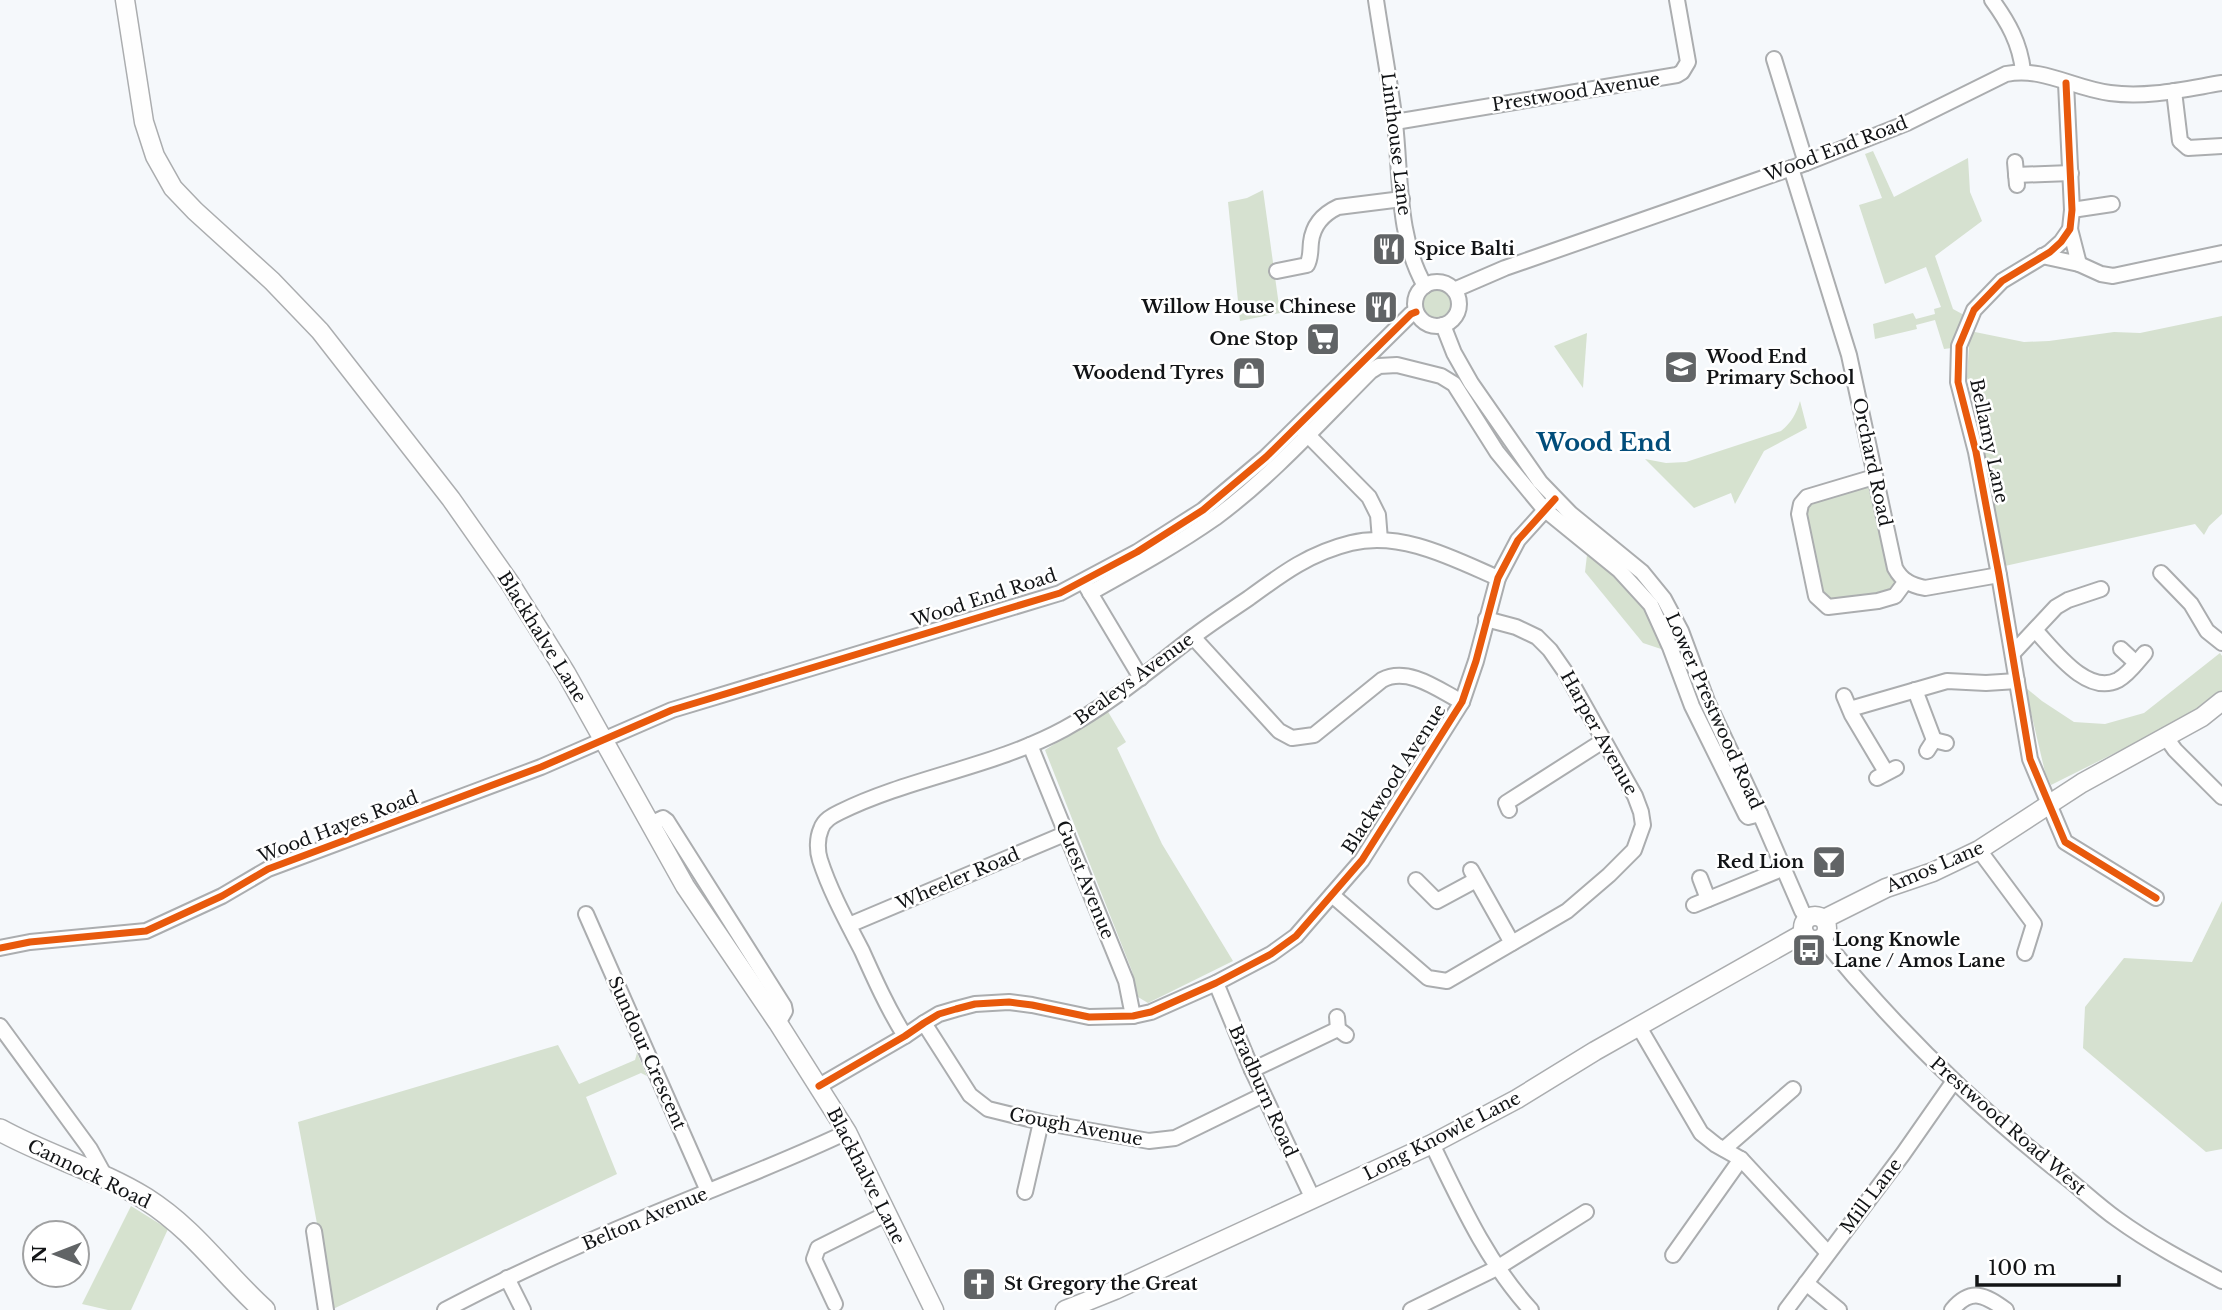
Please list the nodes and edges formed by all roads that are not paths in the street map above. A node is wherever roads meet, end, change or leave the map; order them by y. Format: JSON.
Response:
{"nodes":[{"id":1,"x":125,"y":0,"type":"edge"},
{"id":2,"x":1376,"y":0,"type":"edge"},
{"id":3,"x":1677,"y":0,"type":"edge"},
{"id":4,"x":1992,"y":0,"type":"edge"},
{"id":5,"x":1774,"y":59,"type":"dead end"},
{"id":6,"x":2023,"y":71,"type":"junction"},
{"id":7,"x":2066,"y":83,"type":"junction"},
{"id":8,"x":2222,"y":83,"type":"edge"},
{"id":9,"x":2174,"y":91,"type":"junction"},
{"id":10,"x":1395,"y":122,"type":"junction"},
{"id":11,"x":2222,"y":146,"type":"edge"},
{"id":12,"x":1806,"y":163,"type":"junction"},
{"id":13,"x":1791,"y":168,"type":"junction"},
{"id":14,"x":2071,"y":173,"type":"junction"},
{"id":15,"x":2016,"y":174,"type":"dead end"},
{"id":16,"x":1402,"y":199,"type":"junction"},
{"id":17,"x":2112,"y":204,"type":"dead end"},
{"id":18,"x":2072,"y":210,"type":"junction"},
{"id":19,"x":2070,"y":229,"type":"junction"},
{"id":20,"x":2222,"y":253,"type":"edge"},
{"id":21,"x":2042,"y":256,"type":"junction"},
{"id":22,"x":2079,"y":264,"type":"junction"},
{"id":23,"x":1277,"y":271,"type":"dead end"},
{"id":24,"x":1425,"y":286,"type":"junction"},
{"id":25,"x":1454,"y":290,"type":"junction"},
{"id":26,"x":1416,"y":312,"type":"junction"},
{"id":27,"x":1443,"y":325,"type":"junction"},
{"id":28,"x":1303,"y":430,"type":"junction"},
{"id":29,"x":1874,"y":477,"type":"junction"},
{"id":30,"x":1549,"y":504,"type":"junction"},
{"id":31,"x":1380,"y":540,"type":"junction"},
{"id":32,"x":2161,"y":573,"type":"dead end"},
{"id":33,"x":1999,"y":575,"type":"junction"},
{"id":34,"x":1498,"y":578,"type":"junction"},
{"id":35,"x":2078,"y":579,"type":"dead end"},
{"id":36,"x":1906,"y":581,"type":"junction"},
{"id":37,"x":1086,"y":587,"type":"junction"},
{"id":38,"x":2101,"y":589,"type":"dead end"},
{"id":39,"x":2084,"y":594,"type":"junction"},
{"id":40,"x":1486,"y":619,"type":"junction"},
{"id":41,"x":2035,"y":630,"type":"junction"},
{"id":42,"x":1193,"y":637,"type":"junction"},
{"id":43,"x":2222,"y":643,"type":"edge"},
{"id":44,"x":2120,"y":649,"type":"dead end"},
{"id":45,"x":2013,"y":653,"type":"junction"},
{"id":46,"x":1141,"y":678,"type":"junction"},
{"id":47,"x":2017,"y":681,"type":"junction"},
{"id":48,"x":1915,"y":690,"type":"junction"},
{"id":49,"x":2222,"y":701,"type":"edge"},
{"id":50,"x":1462,"y":702,"type":"junction"},
{"id":51,"x":2165,"y":736,"type":"junction"},
{"id":52,"x":604,"y":740,"type":"junction"},
{"id":53,"x":1603,"y":741,"type":"junction"},
{"id":54,"x":1030,"y":745,"type":"junction"},
{"id":55,"x":1936,"y":745,"type":"dead end"},
{"id":56,"x":1886,"y":773,"type":"dead end"},
{"id":57,"x":2222,"y":797,"type":"edge"},
{"id":58,"x":2050,"y":806,"type":"junction"},
{"id":59,"x":1509,"y":810,"type":"dead end"},
{"id":60,"x":1067,"y":833,"type":"junction"},
{"id":61,"x":1979,"y":850,"type":"junction"},
{"id":62,"x":1784,"y":868,"type":"junction"},
{"id":63,"x":1700,"y":878,"type":"dead end"},
{"id":64,"x":1416,"y":880,"type":"dead end"},
{"id":65,"x":1332,"y":895,"type":"junction"},
{"id":66,"x":2157,"y":898,"type":"dead end"},
{"id":67,"x":1708,"y":899,"type":"junction"},
{"id":68,"x":1694,"y":905,"type":"dead end"},
{"id":69,"x":586,"y":914,"type":"dead end"},
{"id":70,"x":1812,"y":923,"type":"junction"},
{"id":71,"x":849,"y":925,"type":"junction"},
{"id":72,"x":1822,"y":938,"type":"joint"},
{"id":73,"x":1512,"y":943,"type":"junction"},
{"id":74,"x":0,"y":947,"type":"edge"},
{"id":75,"x":2025,"y":953,"type":"dead end"},
{"id":76,"x":1216,"y":983,"type":"junction"},
{"id":77,"x":1133,"y":1016,"type":"junction"},
{"id":78,"x":924,"y":1023,"type":"junction"},
{"id":79,"x":0,"y":1026,"type":"edge"},
{"id":80,"x":1340,"y":1027,"type":"dead end"},
{"id":81,"x":1639,"y":1027,"type":"junction"},
{"id":82,"x":905,"y":1036,"type":"junction"},
{"id":83,"x":1252,"y":1070,"type":"junction"},
{"id":84,"x":1954,"y":1081,"type":"junction"},
{"id":85,"x":819,"y":1086,"type":"junction"},
{"id":86,"x":1793,"y":1089,"type":"dead end"},
{"id":87,"x":1263,"y":1095,"type":"junction"},
{"id":88,"x":1041,"y":1122,"type":"junction"},
{"id":89,"x":0,"y":1130,"type":"edge"},
{"id":90,"x":847,"y":1132,"type":"junction"},
{"id":91,"x":1432,"y":1144,"type":"junction"},
{"id":92,"x":1724,"y":1149,"type":"junction"},
{"id":93,"x":1741,"y":1158,"type":"junction"},
{"id":94,"x":107,"y":1179,"type":"junction"},
{"id":95,"x":708,"y":1191,"type":"junction"},
{"id":96,"x":1025,"y":1192,"type":"dead end"},
{"id":97,"x":1313,"y":1199,"type":"junction"},
{"id":98,"x":1586,"y":1212,"type":"dead end"},
{"id":99,"x":886,"y":1214,"type":"junction"},
{"id":100,"x":314,"y":1231,"type":"dead end"},
{"id":101,"x":1828,"y":1253,"type":"junction"},
{"id":102,"x":1673,"y":1255,"type":"dead end"},
{"id":103,"x":1497,"y":1268,"type":"junction"},
{"id":104,"x":508,"y":1278,"type":"junction"},
{"id":105,"x":2222,"y":1281,"type":"edge"},
{"id":106,"x":1806,"y":1283,"type":"junction"},
{"id":107,"x":835,"y":1304,"type":"dead end"},
{"id":108,"x":264,"y":1310,"type":"edge"},
{"id":109,"x":326,"y":1310,"type":"edge"},
{"id":110,"x":445,"y":1310,"type":"edge"},
{"id":111,"x":523,"y":1310,"type":"edge"},
{"id":112,"x":934,"y":1310,"type":"edge"},
{"id":113,"x":1065,"y":1310,"type":"edge"},
{"id":114,"x":1410,"y":1310,"type":"edge"},
{"id":115,"x":1531,"y":1310,"type":"edge"},
{"id":116,"x":1786,"y":1310,"type":"edge"},
{"id":117,"x":1839,"y":1310,"type":"edge"},
{"id":118,"x":1952,"y":1310,"type":"edge"},
{"id":119,"x":2006,"y":1310,"type":"edge"}],
"edges":[{"from":1,"to":52,"type":"main road","name":"Blackhalve Lane"},
{"from":2,"to":10,"type":"street","name":"Linthouse Lane"},
{"from":3,"to":10,"type":"street","name":"Prestwood Avenue"},
{"from":4,"to":6,"type":"street"},
{"from":5,"to":12,"type":"street"},
{"from":6,"to":7,"type":"street"},
{"from":6,"to":12,"type":"street","name":"Wood End Road"},
{"from":7,"to":9,"type":"street"},
{"from":7,"to":14,"type":"street"},
{"from":8,"to":9,"type":"street"},
{"from":9,"to":11,"type":"street"},
{"from":10,"to":16,"type":"street","name":"Linthouse Lane"},
{"from":12,"to":13,"type":"street","name":"Wood End Road"},
{"from":13,"to":25,"type":"street","name":"Wood End Road"},
{"from":13,"to":29,"type":"street","name":"Orchard Road"},
{"from":14,"to":15,"type":"street"},
{"from":14,"to":18,"type":"street"},
{"from":16,"to":23,"type":"street"},
{"from":16,"to":24,"type":"street","name":"Linthouse Lane"},
{"from":17,"to":18,"type":"street"},
{"from":18,"to":19,"type":"street"},
{"from":19,"to":21,"type":"street","name":"Bellamy Lane"},
{"from":19,"to":22,"type":"street"},
{"from":20,"to":22,"type":"street"},
{"from":21,"to":22,"type":"street"},
{"from":21,"to":33,"type":"street","name":"Bellamy Lane"},
{"from":24,"to":25,"type":"street"},
{"from":24,"to":26,"type":"street"},
{"from":25,"to":27,"type":"street"},
{"from":26,"to":27,"type":"street"},
{"from":26,"to":28,"type":"street","name":"Wood End Road"},
{"from":27,"to":30,"type":"street"},
{"from":28,"to":30,"type":"street"},
{"from":28,"to":31,"type":"street"},
{"from":28,"to":37,"type":"street","name":"Wood End Road"},
{"from":29,"to":36,"type":"street","name":"Orchard Road"},
{"from":29,"to":36,"type":"street"},
{"from":30,"to":34,"type":"street","name":"Blackwood Avenue"},
{"from":30,"to":62,"type":"street","name":"Lower Prestwood Road"},
{"from":31,"to":34,"type":"street","name":"Bealeys Avenue"},
{"from":31,"to":42,"type":"street","name":"Bealeys Avenue"},
{"from":32,"to":43,"type":"street"},
{"from":33,"to":36,"type":"street"},
{"from":33,"to":45,"type":"street","name":"Bellamy Lane"},
{"from":34,"to":40,"type":"street","name":"Blackwood Avenue"},
{"from":35,"to":39,"type":"street"},
{"from":37,"to":46,"type":"street"},
{"from":37,"to":52,"type":"street","name":"Wood End Road"},
{"from":38,"to":39,"type":"street"},
{"from":39,"to":41,"type":"street"},
{"from":40,"to":50,"type":"street","name":"Blackwood Avenue"},
{"from":40,"to":53,"type":"street","name":"Harper Avenue"},
{"from":41,"to":44,"type":"street"},
{"from":41,"to":45,"type":"street"},
{"from":42,"to":46,"type":"street","name":"Bealeys Avenue"},
{"from":42,"to":50,"type":"street"},
{"from":45,"to":47,"type":"street","name":"Bellamy Lane"},
{"from":46,"to":54,"type":"street","name":"Bealeys Avenue"},
{"from":47,"to":48,"type":"street"},
{"from":47,"to":58,"type":"street","name":"Bellamy Lane"},
{"from":48,"to":55,"type":"street"},
{"from":48,"to":56,"type":"street"},
{"from":49,"to":51,"type":"main road","name":"Amos Lane"},
{"from":50,"to":65,"type":"street","name":"Blackwood Avenue"},
{"from":51,"to":57,"type":"street"},
{"from":51,"to":58,"type":"main road","name":"Amos Lane"},
{"from":52,"to":74,"type":"street","name":"Wood Hayes Road"},
{"from":52,"to":85,"type":"main road","name":"Blackhalve Lane"},
{"from":53,"to":59,"type":"street"},
{"from":53,"to":73,"type":"street","name":"Harper Avenue"},
{"from":54,"to":60,"type":"street","name":"Guest Avenue"},
{"from":54,"to":71,"type":"street","name":"Bealeys Avenue"},
{"from":58,"to":61,"type":"main road","name":"Amos Lane"},
{"from":58,"to":66,"type":"street","name":"Bellamy Lane"},
{"from":60,"to":71,"type":"street","name":"Wheeler Road"},
{"from":60,"to":77,"type":"street","name":"Guest Avenue"},
{"from":61,"to":70,"type":"main road","name":"Amos Lane"},
{"from":61,"to":75,"type":"street"},
{"from":62,"to":67,"type":"street"},
{"from":62,"to":70,"type":"street","name":"Lower Prestwood Road"},
{"from":63,"to":67,"type":"street"},
{"from":64,"to":73,"type":"street"},
{"from":65,"to":73,"type":"street","name":"Harper Avenue"},
{"from":65,"to":76,"type":"street","name":"Blackwood Avenue"},
{"from":67,"to":68,"type":"street"},
{"from":69,"to":95,"type":"street","name":"Sundour Crescent"},
{"from":70,"to":72,"type":"main road"},
{"from":70,"to":81,"type":"main road","name":"Long Knowle Lane"},
{"from":71,"to":82,"type":"street","name":"Bealeys Avenue"},
{"from":72,"to":84,"type":"street","name":"Prestwood Road West"},
{"from":76,"to":77,"type":"street","name":"Blackwood Avenue"},
{"from":76,"to":83,"type":"street","name":"Bradburn Road"},
{"from":77,"to":78,"type":"street","name":"Blackwood Avenue"},
{"from":78,"to":82,"type":"street","name":"Blackwood Avenue"},
{"from":78,"to":88,"type":"street","name":"Gough Avenue"},
{"from":79,"to":94,"type":"street"},
{"from":80,"to":83,"type":"street"},
{"from":81,"to":91,"type":"main road","name":"Long Knowle Lane"},
{"from":81,"to":92,"type":"street"},
{"from":82,"to":85,"type":"street","name":"Blackwood Avenue"},
{"from":83,"to":87,"type":"street","name":"Bradburn Road"},
{"from":84,"to":101,"type":"street","name":"Mill Lane"},
{"from":84,"to":105,"type":"street","name":"Prestwood Road West"},
{"from":85,"to":90,"type":"main road","name":"Blackhalve Lane"},
{"from":86,"to":92,"type":"street"},
{"from":87,"to":88,"type":"street","name":"Gough Avenue"},
{"from":87,"to":97,"type":"street","name":"Bradburn Road"},
{"from":88,"to":96,"type":"street"},
{"from":89,"to":94,"type":"highway","name":"Cannock Road"},
{"from":90,"to":95,"type":"street","name":"Belton Avenue"},
{"from":90,"to":99,"type":"main road","name":"Blackhalve Lane"},
{"from":91,"to":97,"type":"main road","name":"Long Knowle Lane"},
{"from":91,"to":103,"type":"street"},
{"from":92,"to":93,"type":"street"},
{"from":93,"to":101,"type":"street"},
{"from":93,"to":102,"type":"street"},
{"from":94,"to":108,"type":"highway","name":"Cannock Road"},
{"from":95,"to":104,"type":"street","name":"Belton Avenue"},
{"from":97,"to":113,"type":"main road","name":"Long Knowle Lane"},
{"from":98,"to":103,"type":"street"},
{"from":99,"to":107,"type":"street"},
{"from":99,"to":112,"type":"main road","name":"Blackhalve Lane"},
{"from":100,"to":109,"type":"street"},
{"from":101,"to":106,"type":"street","name":"Mill Lane"},
{"from":103,"to":114,"type":"street"},
{"from":103,"to":115,"type":"street"},
{"from":104,"to":110,"type":"street","name":"Belton Avenue"},
{"from":104,"to":111,"type":"street"},
{"from":106,"to":116,"type":"street","name":"Mill Lane"},
{"from":106,"to":117,"type":"street"},
{"from":118,"to":119,"type":"street"}]}
